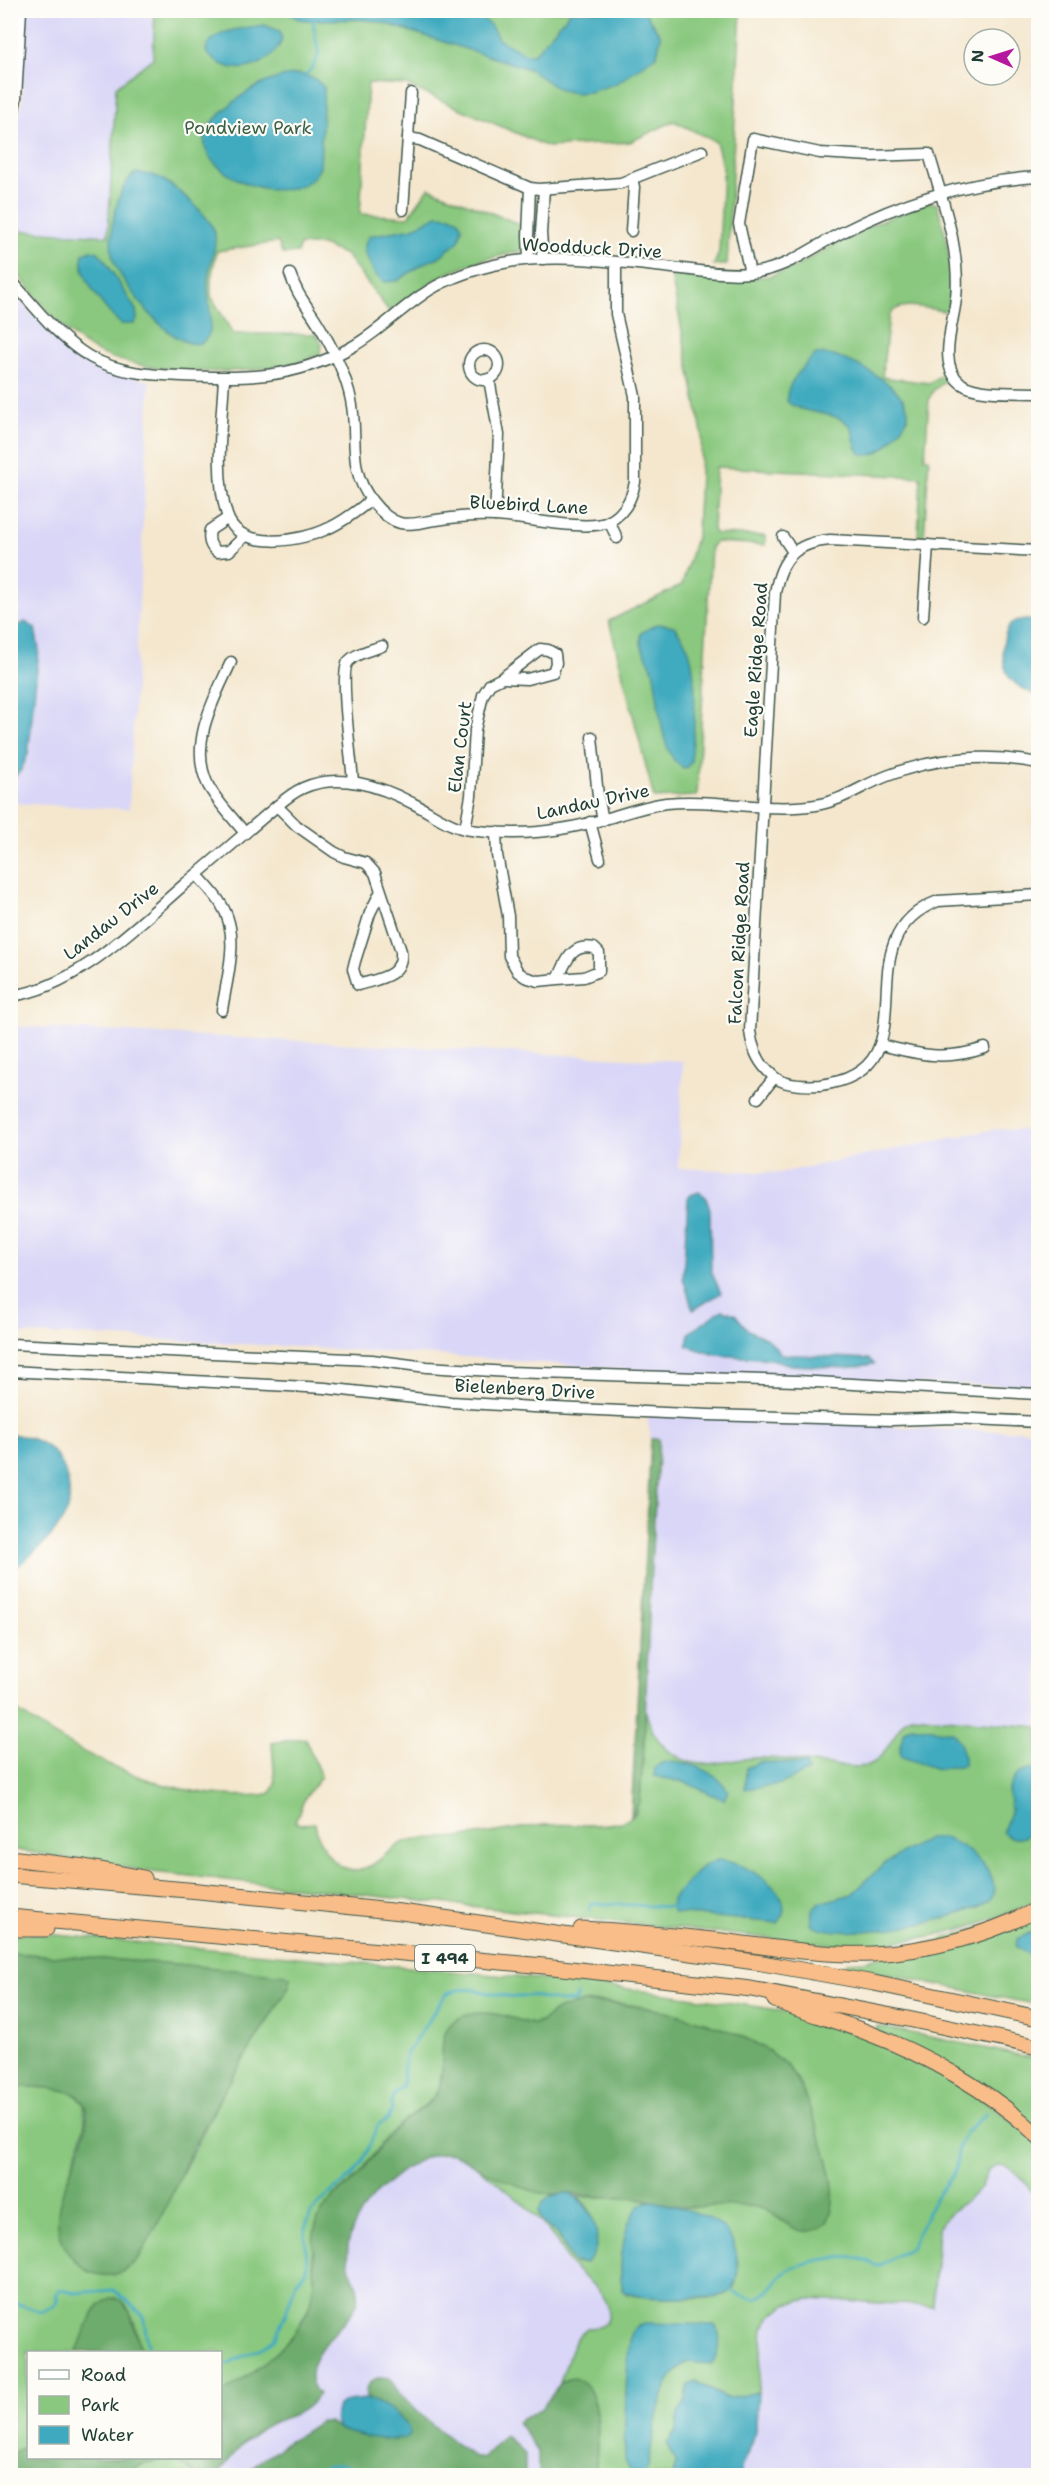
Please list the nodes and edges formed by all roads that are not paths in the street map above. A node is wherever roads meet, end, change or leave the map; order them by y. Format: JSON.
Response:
{"nodes":[{"id":1,"x":21,"y":10,"type":"edge"},
{"id":2,"x":411,"y":93,"type":"dead end"},
{"id":3,"x":10,"y":130,"type":"edge"},
{"id":4,"x":408,"y":138,"type":"junction"},
{"id":5,"x":702,"y":150,"type":"dead end"},
{"id":6,"x":1038,"y":177,"type":"edge"},
{"id":7,"x":632,"y":179,"type":"junction"},
{"id":8,"x":530,"y":188,"type":"junction"},
{"id":9,"x":544,"y":189,"type":"junction"},
{"id":10,"x":940,"y":192,"type":"junction"},
{"id":11,"x":403,"y":210,"type":"dead end"},
{"id":12,"x":631,"y":231,"type":"dead end"},
{"id":13,"x":530,"y":259,"type":"junction"},
{"id":14,"x":543,"y":259,"type":"junction"},
{"id":15,"x":616,"y":263,"type":"junction"},
{"id":16,"x":750,"y":273,"type":"junction"},
{"id":17,"x":290,"y":274,"type":"dead end"},
{"id":18,"x":10,"y":279,"type":"edge"},
{"id":19,"x":335,"y":356,"type":"junction"},
{"id":20,"x":224,"y":378,"type":"junction"},
{"id":21,"x":489,"y":379,"type":"dead end"},
{"id":22,"x":1038,"y":393,"type":"edge"},
{"id":23,"x":371,"y":500,"type":"junction"},
{"id":24,"x":495,"y":516,"type":"junction"},
{"id":25,"x":228,"y":518,"type":"junction"},
{"id":26,"x":609,"y":521,"type":"junction"},
{"id":27,"x":245,"y":536,"type":"junction"},
{"id":28,"x":783,"y":537,"type":"dead end"},
{"id":29,"x":617,"y":538,"type":"dead end"},
{"id":30,"x":928,"y":545,"type":"junction"},
{"id":31,"x":1038,"y":551,"type":"edge"},
{"id":32,"x":794,"y":552,"type":"junction"},
{"id":33,"x":923,"y":617,"type":"dead end"},
{"id":34,"x":382,"y":646,"type":"dead end"},
{"id":35,"x":231,"y":662,"type":"dead end"},
{"id":36,"x":502,"y":678,"type":"junction"},
{"id":37,"x":592,"y":737,"type":"dead end"},
{"id":38,"x":1038,"y":763,"type":"edge"},
{"id":39,"x":353,"y":782,"type":"junction"},
{"id":40,"x":277,"y":806,"type":"junction"},
{"id":41,"x":764,"y":808,"type":"junction"},
{"id":42,"x":603,"y":820,"type":"junction"},
{"id":43,"x":591,"y":822,"type":"junction"},
{"id":44,"x":465,"y":829,"type":"junction"},
{"id":45,"x":496,"y":832,"type":"junction"},
{"id":46,"x":245,"y":833,"type":"junction"},
{"id":47,"x":600,"y":860,"type":"dead end"},
{"id":48,"x":197,"y":875,"type":"junction"},
{"id":49,"x":381,"y":891,"type":"junction"},
{"id":50,"x":1038,"y":895,"type":"edge"},
{"id":51,"x":558,"y":980,"type":"dead end"},
{"id":52,"x":10,"y":996,"type":"edge"},
{"id":53,"x":222,"y":1010,"type":"dead end"},
{"id":54,"x":881,"y":1045,"type":"junction"},
{"id":55,"x":984,"y":1048,"type":"dead end"},
{"id":56,"x":774,"y":1078,"type":"junction"},
{"id":57,"x":758,"y":1098,"type":"dead end"},
{"id":58,"x":10,"y":1344,"type":"edge"},
{"id":59,"x":10,"y":1371,"type":"edge"},
{"id":60,"x":1038,"y":1394,"type":"edge"},
{"id":61,"x":1038,"y":1422,"type":"edge"},
{"id":62,"x":10,"y":1858,"type":"edge"},
{"id":63,"x":10,"y":1875,"type":"edge"},
{"id":64,"x":227,"y":1894,"type":"junction"},
{"id":65,"x":1038,"y":1909,"type":"edge"},
{"id":66,"x":10,"y":1917,"type":"edge"},
{"id":67,"x":497,"y":1927,"type":"junction"},
{"id":68,"x":10,"y":1929,"type":"edge"},
{"id":69,"x":139,"y":1930,"type":"junction"},
{"id":70,"x":751,"y":1989,"type":"junction"},
{"id":71,"x":1038,"y":2018,"type":"edge"},
{"id":72,"x":1038,"y":2047,"type":"edge"},
{"id":73,"x":1038,"y":2136,"type":"edge"}],
"edges":[{"from":1,"to":3,"type":"street"},
{"from":2,"to":4,"type":"street"},
{"from":4,"to":8,"type":"street"},
{"from":4,"to":11,"type":"street"},
{"from":5,"to":7,"type":"street"},
{"from":6,"to":10,"type":"street","name":"Woodduck Drive"},
{"from":7,"to":9,"type":"street"},
{"from":7,"to":12,"type":"street"},
{"from":8,"to":9,"type":"street"},
{"from":8,"to":13,"type":"street"},
{"from":9,"to":14,"type":"street"},
{"from":10,"to":16,"type":"street","name":"Woodduck Drive"},
{"from":10,"to":16,"type":"street"},
{"from":10,"to":22,"type":"street"},
{"from":13,"to":14,"type":"street","name":"Woodduck Drive"},
{"from":13,"to":19,"type":"street","name":"Woodduck Drive"},
{"from":14,"to":15,"type":"street","name":"Woodduck Drive"},
{"from":15,"to":16,"type":"street","name":"Woodduck Drive"},
{"from":15,"to":26,"type":"street","name":"Bluebird Lane"},
{"from":17,"to":19,"type":"street","name":"Bluebird Lane"},
{"from":18,"to":20,"type":"street","name":"Woodduck Drive"},
{"from":19,"to":20,"type":"street","name":"Woodduck Drive"},
{"from":19,"to":23,"type":"street","name":"Bluebird Lane"},
{"from":20,"to":25,"type":"street"},
{"from":21,"to":24,"type":"street"},
{"from":23,"to":24,"type":"street","name":"Bluebird Lane"},
{"from":23,"to":27,"type":"street"},
{"from":24,"to":26,"type":"street","name":"Bluebird Lane"},
{"from":25,"to":27,"type":"street"},
{"from":25,"to":27,"type":"street"},
{"from":26,"to":29,"type":"street"},
{"from":28,"to":32,"type":"street"},
{"from":30,"to":31,"type":"street"},
{"from":30,"to":32,"type":"street"},
{"from":30,"to":33,"type":"street"},
{"from":32,"to":41,"type":"street","name":"Eagle Ridge Road"},
{"from":34,"to":39,"type":"street"},
{"from":35,"to":46,"type":"street"},
{"from":36,"to":36,"type":"street","name":"Elan Court"},
{"from":36,"to":44,"type":"street","name":"Elan Court"},
{"from":37,"to":42,"type":"street"},
{"from":38,"to":41,"type":"street","name":"Landau Drive"},
{"from":39,"to":40,"type":"street","name":"Landau Drive"},
{"from":39,"to":44,"type":"street","name":"Landau Drive"},
{"from":40,"to":46,"type":"street","name":"Landau Drive"},
{"from":40,"to":49,"type":"street"},
{"from":41,"to":42,"type":"street","name":"Landau Drive"},
{"from":41,"to":56,"type":"street","name":"Falcon Ridge Road"},
{"from":42,"to":43,"type":"street","name":"Landau Drive"},
{"from":43,"to":45,"type":"street","name":"Landau Drive"},
{"from":43,"to":47,"type":"street"},
{"from":44,"to":45,"type":"street","name":"Landau Drive"},
{"from":45,"to":51,"type":"street"},
{"from":46,"to":48,"type":"street","name":"Landau Drive"},
{"from":48,"to":52,"type":"street","name":"Landau Drive"},
{"from":48,"to":53,"type":"street"},
{"from":49,"to":49,"type":"street"},
{"from":50,"to":54,"type":"street"},
{"from":54,"to":55,"type":"street"},
{"from":54,"to":56,"type":"street"},
{"from":56,"to":57,"type":"street"},
{"from":58,"to":60,"type":"street","name":"Bielenberg Drive"},
{"from":59,"to":61,"type":"street","name":"Bielenberg Drive"},
{"from":62,"to":64,"type":"highway"},
{"from":63,"to":64,"type":"highway","number":"I 494"},
{"from":64,"to":67,"type":"highway","number":"I 494"},
{"from":65,"to":67,"type":"highway"},
{"from":66,"to":69,"type":"highway","number":"I 494"},
{"from":67,"to":71,"type":"highway","number":"I 494"},
{"from":68,"to":69,"type":"highway"},
{"from":69,"to":70,"type":"highway","number":"I 494"},
{"from":70,"to":72,"type":"highway","number":"I 494"},
{"from":70,"to":73,"type":"highway"}]}
